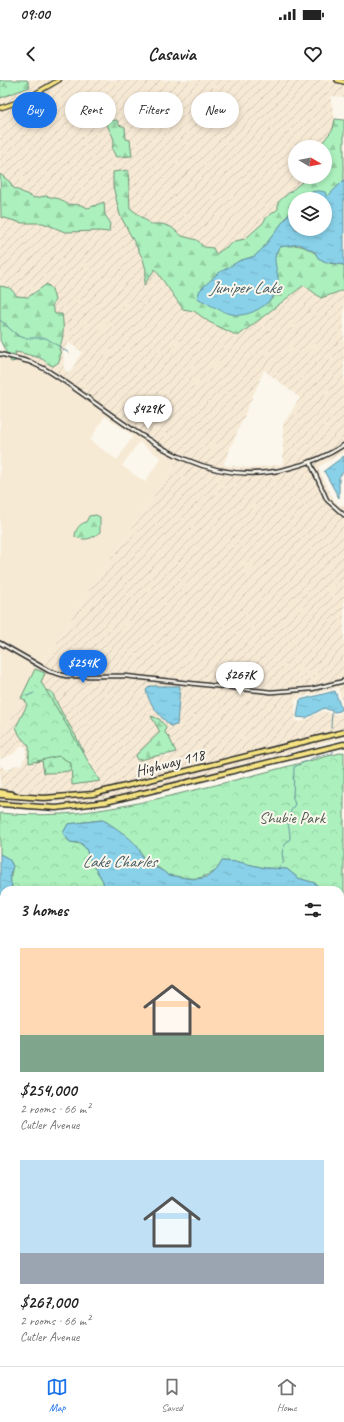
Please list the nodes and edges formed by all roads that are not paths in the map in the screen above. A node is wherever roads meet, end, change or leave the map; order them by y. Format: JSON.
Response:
{"nodes":[{"id":1,"x":59,"y":80,"type":"edge"},
{"id":2,"x":337,"y":80,"type":"edge"},
{"id":3,"x":344,"y":82,"type":"edge"},
{"id":4,"x":0,"y":108,"type":"edge"},
{"id":5,"x":0,"y":354,"type":"edge"},
{"id":6,"x":344,"y":445,"type":"edge"},
{"id":7,"x":310,"y":462,"type":"junction"},
{"id":8,"x":344,"y":515,"type":"edge"},
{"id":9,"x":0,"y":643,"type":"edge"},
{"id":10,"x":344,"y":681,"type":"edge"},
{"id":11,"x":344,"y":731,"type":"edge"},
{"id":12,"x":344,"y":744,"type":"edge"},
{"id":13,"x":0,"y":792,"type":"edge"},
{"id":14,"x":0,"y":795,"type":"edge"},
{"id":15,"x":44,"y":798,"type":"junction"},
{"id":16,"x":0,"y":805,"type":"edge"}],
"edges":[{"from":1,"to":4,"type":"main road"},
{"from":2,"to":3,"type":"main road"},
{"from":5,"to":7,"type":"street"},
{"from":6,"to":7,"type":"street"},
{"from":7,"to":8,"type":"street"},
{"from":9,"to":10,"type":"street"},
{"from":11,"to":15,"type":"highway","name":"Highway 118"},
{"from":12,"to":16,"type":"highway","name":"Highway 118"},
{"from":13,"to":15,"type":"highway"},
{"from":14,"to":15,"type":"highway","name":"Highway 118"}]}
